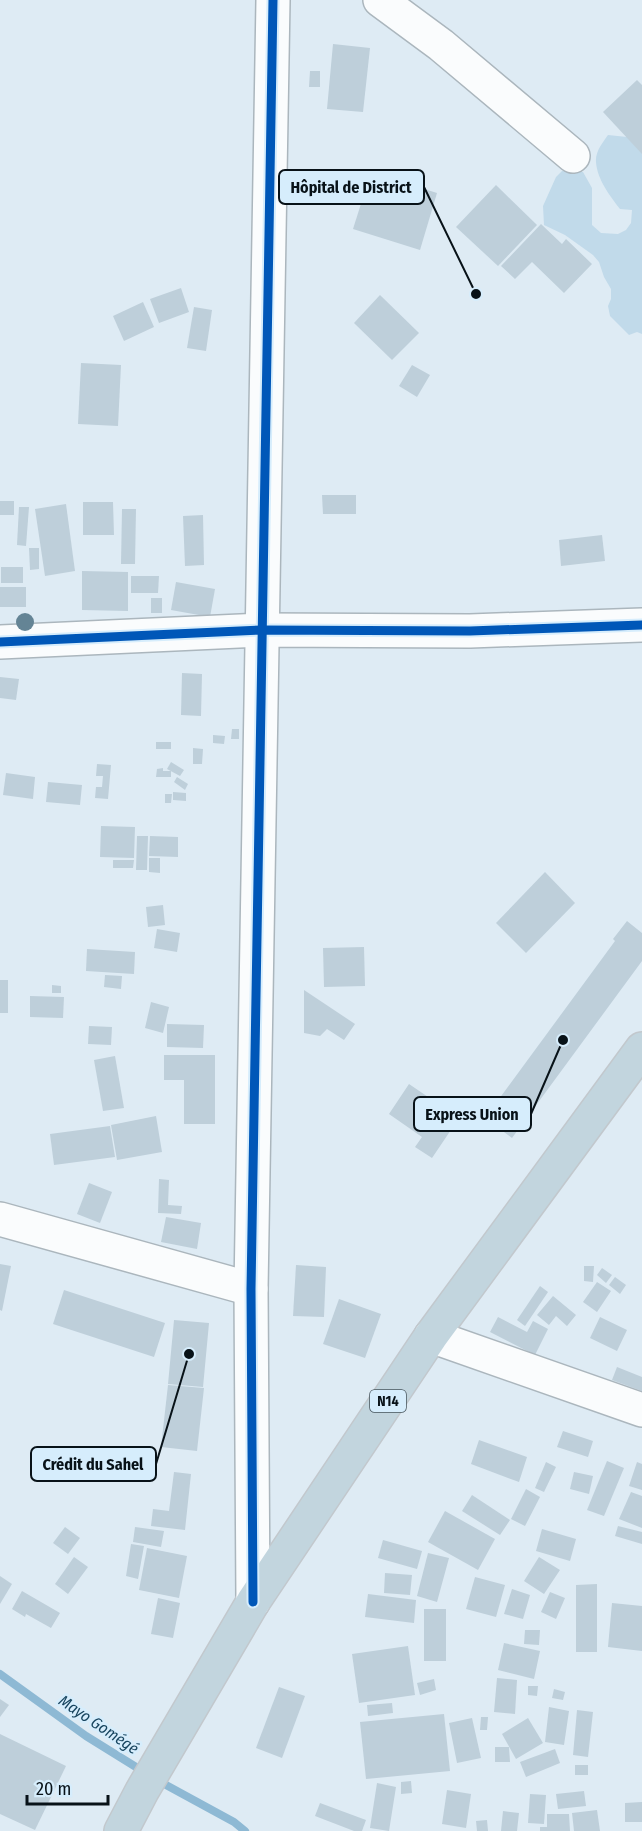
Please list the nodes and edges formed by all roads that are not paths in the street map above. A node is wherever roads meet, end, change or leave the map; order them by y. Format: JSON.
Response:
{"nodes":[{"id":1,"x":273,"y":0,"type":"edge"},
{"id":2,"x":380,"y":0,"type":"edge"},
{"id":3,"x":573,"y":156,"type":"dead end"},
{"id":4,"x":642,"y":626,"type":"edge"},
{"id":5,"x":261,"y":630,"type":"junction"},
{"id":6,"x":0,"y":642,"type":"edge"},
{"id":7,"x":642,"y":1049,"type":"edge"},
{"id":8,"x":0,"y":1219,"type":"edge"},
{"id":9,"x":250,"y":1289,"type":"junction"},
{"id":10,"x":431,"y":1336,"type":"junction"},
{"id":11,"x":642,"y":1410,"type":"edge"},
{"id":12,"x":254,"y":1602,"type":"junction"},
{"id":13,"x":121,"y":1831,"type":"edge"}],
"edges":[{"from":1,"to":5,"type":"street"},
{"from":2,"to":3,"type":"street"},
{"from":4,"to":5,"type":"street"},
{"from":5,"to":6,"type":"street"},
{"from":5,"to":9,"type":"street"},
{"from":7,"to":10,"type":"highway","number":"N14"},
{"from":8,"to":9,"type":"street"},
{"from":9,"to":12,"type":"street"},
{"from":10,"to":11,"type":"street"},
{"from":10,"to":12,"type":"highway","number":"N14"},
{"from":12,"to":13,"type":"highway","number":"N14"}]}
